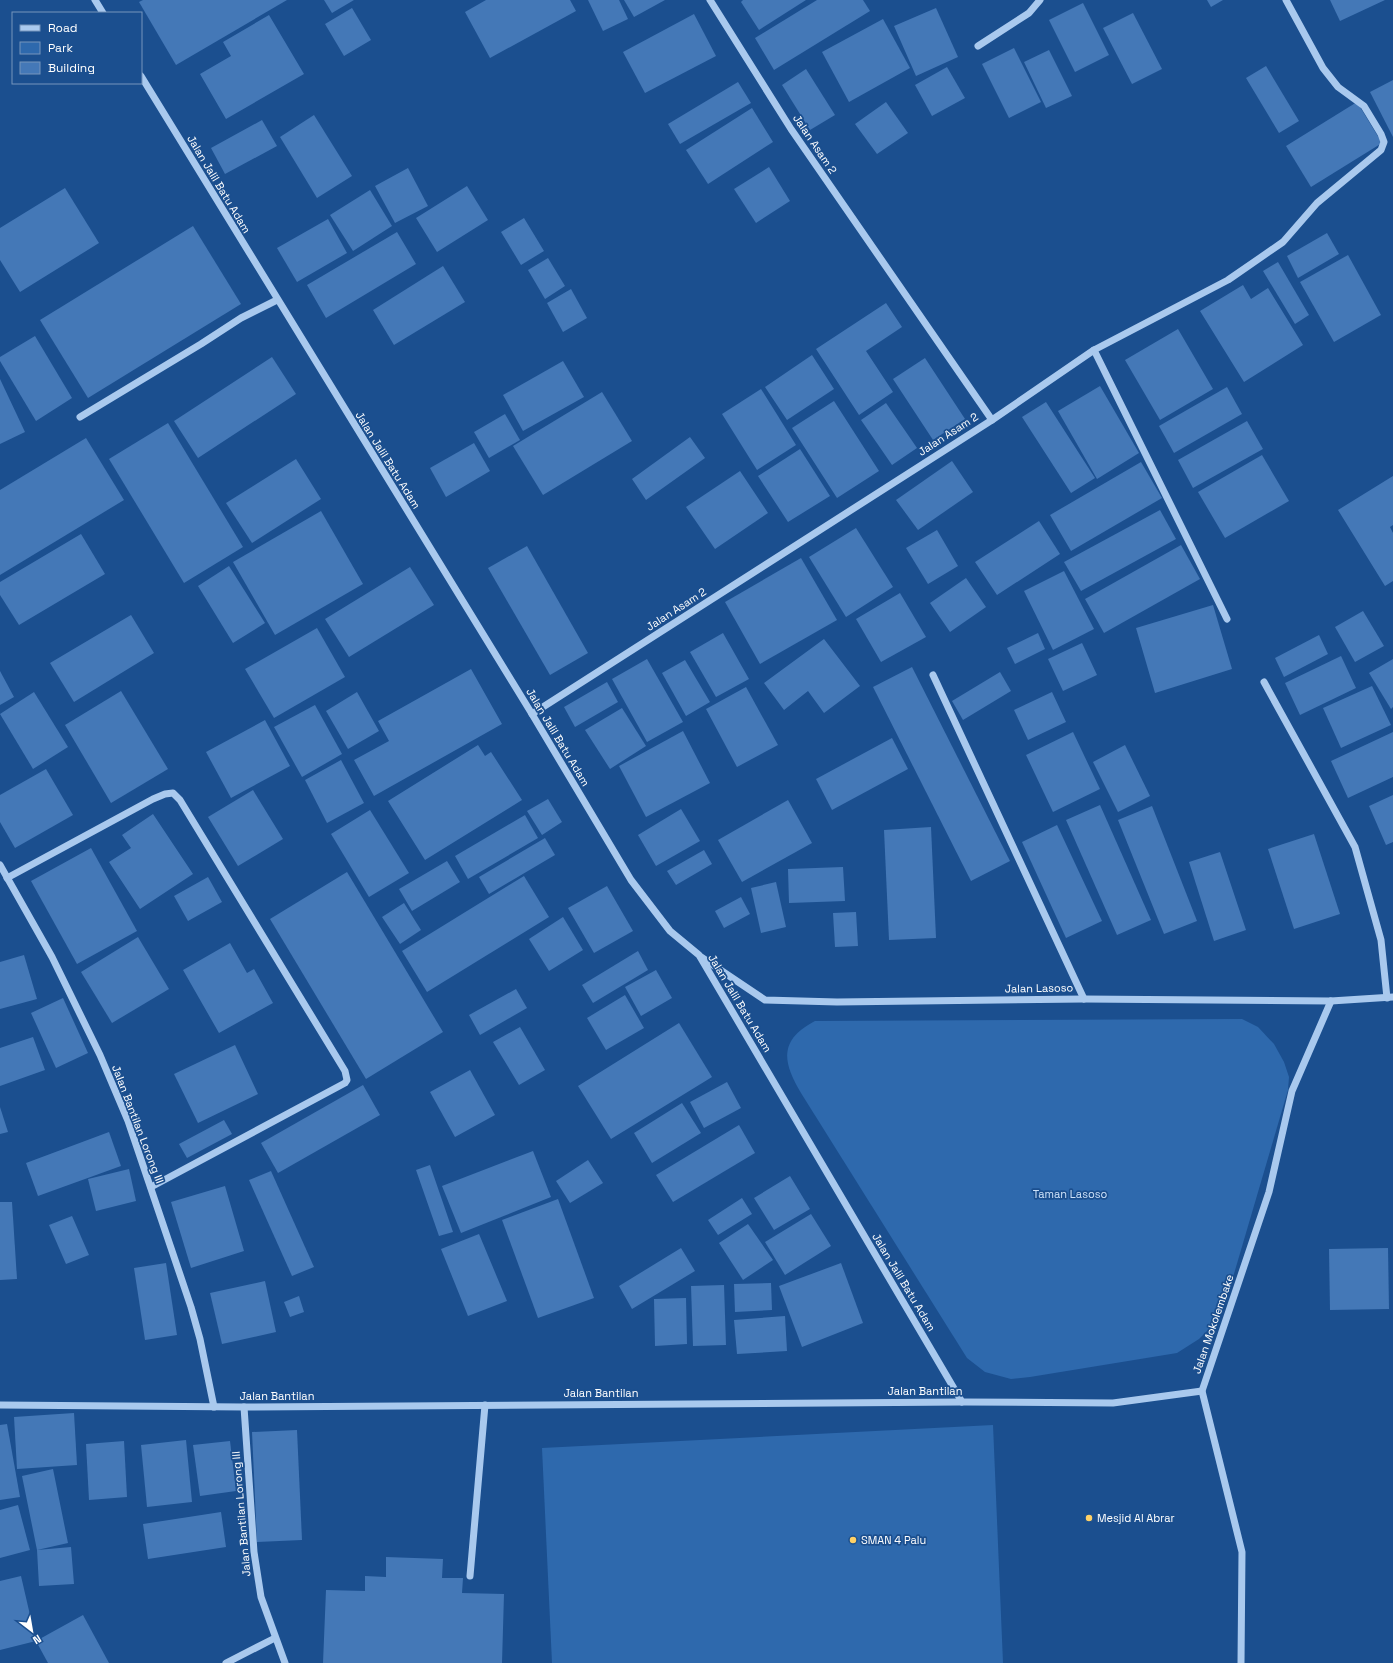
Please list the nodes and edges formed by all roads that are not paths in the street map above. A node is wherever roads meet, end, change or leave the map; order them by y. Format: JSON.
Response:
{"nodes":[{"id":1,"x":95,"y":0,"type":"edge"},
{"id":2,"x":710,"y":0,"type":"edge"},
{"id":3,"x":1040,"y":0,"type":"edge"},
{"id":4,"x":1286,"y":0,"type":"edge"},
{"id":5,"x":101,"y":12,"type":"edge"},
{"id":6,"x":978,"y":46,"type":"dead end"},
{"id":7,"x":142,"y":78,"type":"edge"},
{"id":8,"x":277,"y":300,"type":"junction"},
{"id":9,"x":1094,"y":350,"type":"junction"},
{"id":10,"x":80,"y":417,"type":"dead end"},
{"id":11,"x":992,"y":420,"type":"junction"},
{"id":12,"x":1227,"y":619,"type":"dead end"},
{"id":13,"x":933,"y":674,"type":"dead end"},
{"id":14,"x":1264,"y":682,"type":"dead end"},
{"id":15,"x":532,"y":714,"type":"junction"},
{"id":16,"x":0,"y":865,"type":"edge"},
{"id":17,"x":7,"y":878,"type":"junction"},
{"id":18,"x":699,"y":955,"type":"junction"},
{"id":19,"x":1390,"y":997,"type":"edge"},
{"id":20,"x":1084,"y":998,"type":"junction"},
{"id":21,"x":1331,"y":1002,"type":"junction"},
{"id":22,"x":150,"y":1187,"type":"junction"},
{"id":23,"x":1202,"y":1391,"type":"junction"},
{"id":24,"x":962,"y":1402,"type":"junction"},
{"id":25,"x":0,"y":1405,"type":"edge"},
{"id":26,"x":485,"y":1405,"type":"junction"},
{"id":27,"x":214,"y":1407,"type":"junction"},
{"id":28,"x":244,"y":1407,"type":"junction"},
{"id":29,"x":470,"y":1576,"type":"dead end"},
{"id":30,"x":275,"y":1638,"type":"junction"},
{"id":31,"x":226,"y":1663,"type":"edge"},
{"id":32,"x":285,"y":1663,"type":"edge"},
{"id":33,"x":1241,"y":1663,"type":"edge"}],
"edges":[{"from":1,"to":5,"type":"street"},
{"from":2,"to":11,"type":"street","name":"Jalan Asam 2"},
{"from":3,"to":6,"type":"street"},
{"from":4,"to":9,"type":"street"},
{"from":7,"to":8,"type":"street","name":"Jalan Jalil Batu Adam"},
{"from":8,"to":10,"type":"street"},
{"from":8,"to":15,"type":"street","name":"Jalan Jalil Batu Adam"},
{"from":9,"to":11,"type":"street"},
{"from":9,"to":12,"type":"street"},
{"from":11,"to":15,"type":"street","name":"Jalan Asam 2"},
{"from":13,"to":20,"type":"street"},
{"from":14,"to":19,"type":"street"},
{"from":15,"to":18,"type":"street","name":"Jalan Jalil Batu Adam"},
{"from":16,"to":17,"type":"street","name":"Jalan Bantilan Lorong III"},
{"from":17,"to":22,"type":"street","name":"Jalan Bantilan Lorong III"},
{"from":17,"to":22,"type":"street"},
{"from":18,"to":20,"type":"street","name":"Jalan Lasoso"},
{"from":18,"to":24,"type":"street","name":"Jalan Jalil Batu Adam"},
{"from":19,"to":21,"type":"street","name":"Jalan Lasoso"},
{"from":20,"to":21,"type":"street","name":"Jalan Lasoso"},
{"from":21,"to":23,"type":"street","name":"Jalan Mokolembake"},
{"from":22,"to":27,"type":"street","name":"Jalan Bantilan Lorong III"},
{"from":23,"to":24,"type":"street","name":"Jalan Bantilan"},
{"from":23,"to":33,"type":"street","name":"Jalan Mokolembake"},
{"from":24,"to":26,"type":"street","name":"Jalan Bantilan"},
{"from":25,"to":27,"type":"street","name":"Jalan Bantilan"},
{"from":26,"to":28,"type":"street","name":"Jalan Bantilan"},
{"from":26,"to":29,"type":"street"},
{"from":27,"to":28,"type":"street","name":"Jalan Bantilan"},
{"from":28,"to":30,"type":"street","name":"Jalan Bantilan Lorong III"},
{"from":30,"to":31,"type":"street"},
{"from":30,"to":32,"type":"street","name":"Jalan Bantilan Lorong III"}]}
